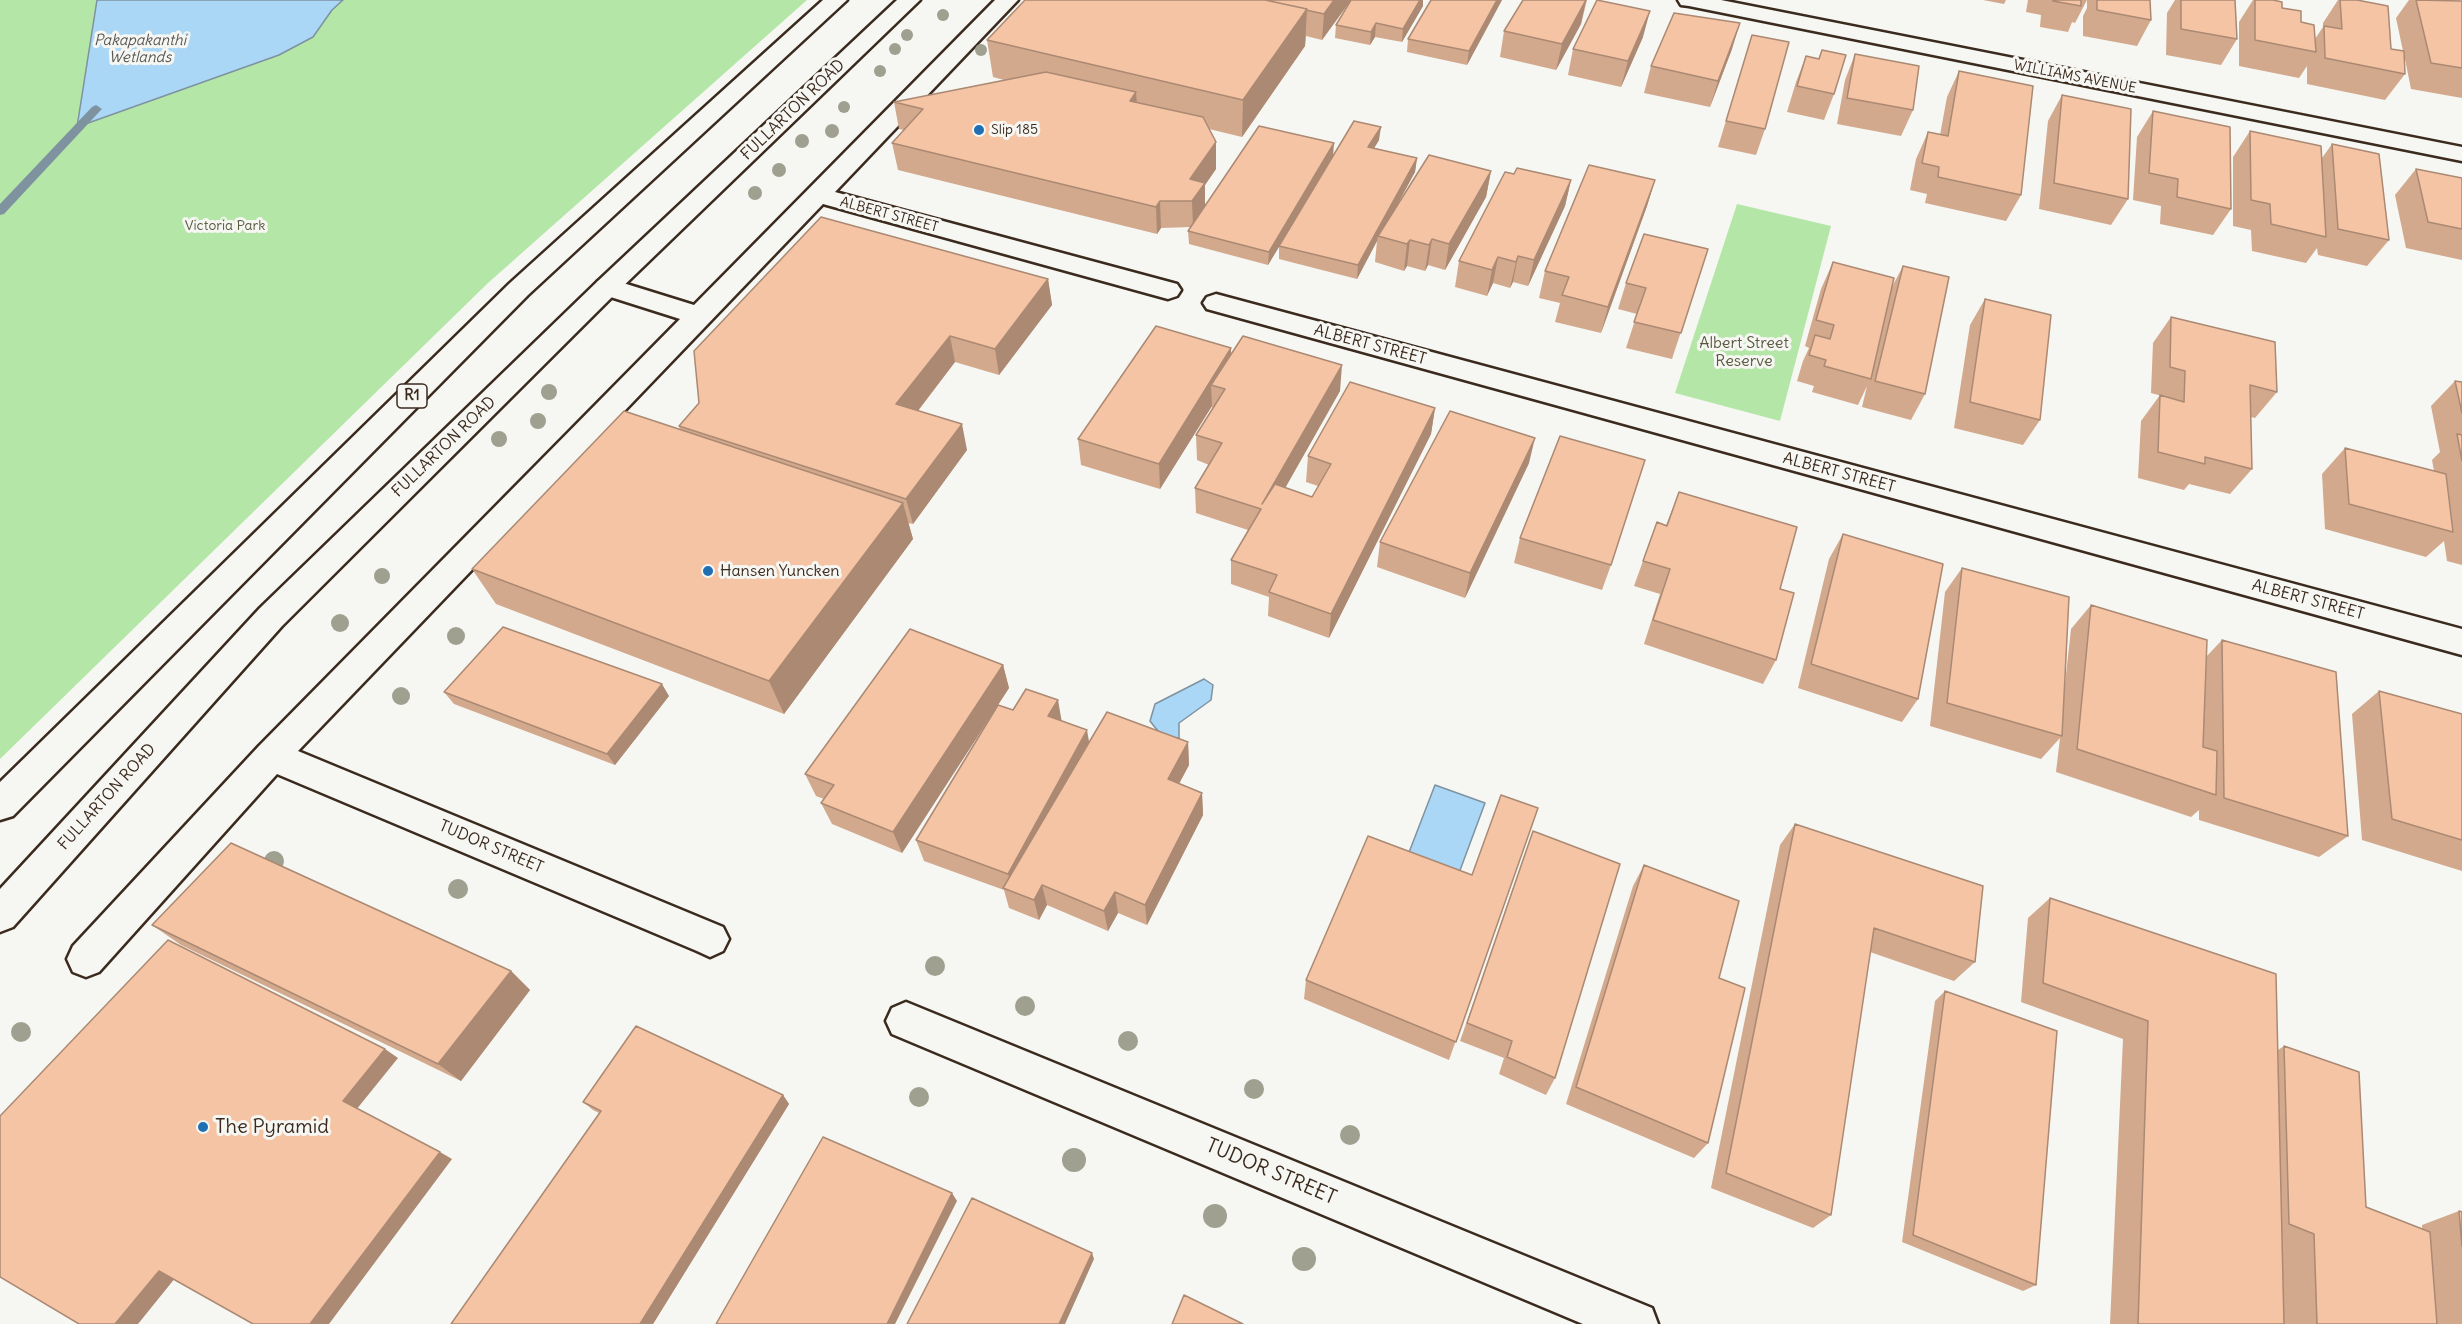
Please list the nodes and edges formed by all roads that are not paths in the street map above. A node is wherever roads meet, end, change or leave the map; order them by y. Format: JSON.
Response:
{"nodes":[{"id":1,"x":836,"y":0,"type":"edge"},
{"id":2,"x":909,"y":0,"type":"edge"},
{"id":3,"x":1007,"y":0,"type":"edge"},
{"id":4,"x":1689,"y":0,"type":"edge"},
{"id":5,"x":2462,"y":154,"type":"edge"},
{"id":6,"x":819,"y":195,"type":"junction"},
{"id":7,"x":607,"y":287,"type":"junction"},
{"id":8,"x":1168,"y":290,"type":"dead end"},
{"id":9,"x":1215,"y":303,"type":"dead end"},
{"id":10,"x":700,"y":316,"type":"junction"},
{"id":11,"x":2462,"y":642,"type":"edge"},
{"id":12,"x":271,"y":756,"type":"junction"},
{"id":13,"x":0,"y":805,"type":"edge"},
{"id":14,"x":0,"y":915,"type":"edge"},
{"id":15,"x":710,"y":939,"type":"dead end"},
{"id":16,"x":87,"y":959,"type":"dead end"},
{"id":17,"x":906,"y":1021,"type":"dead end"},
{"id":18,"x":1636,"y":1324,"type":"edge"}],
"edges":[{"from":1,"to":13,"type":"main road","number":"R1"},
{"from":2,"to":7,"type":"main road","name":"FULLARTON ROAD"},
{"from":3,"to":6,"type":"main road"},
{"from":4,"to":5,"type":"main road","name":"WILLIAMS AVENUE"},
{"from":6,"to":8,"type":"main road","name":"ALBERT STREET"},
{"from":6,"to":10,"type":"main road"},
{"from":7,"to":10,"type":"main road"},
{"from":7,"to":14,"type":"main road","name":"FULLARTON ROAD"},
{"from":9,"to":11,"type":"main road","name":"ALBERT STREET"},
{"from":10,"to":12,"type":"main road"},
{"from":12,"to":15,"type":"main road","name":"TUDOR STREET"},
{"from":12,"to":16,"type":"main road"},
{"from":17,"to":18,"type":"main road","name":"TUDOR STREET"}]}
